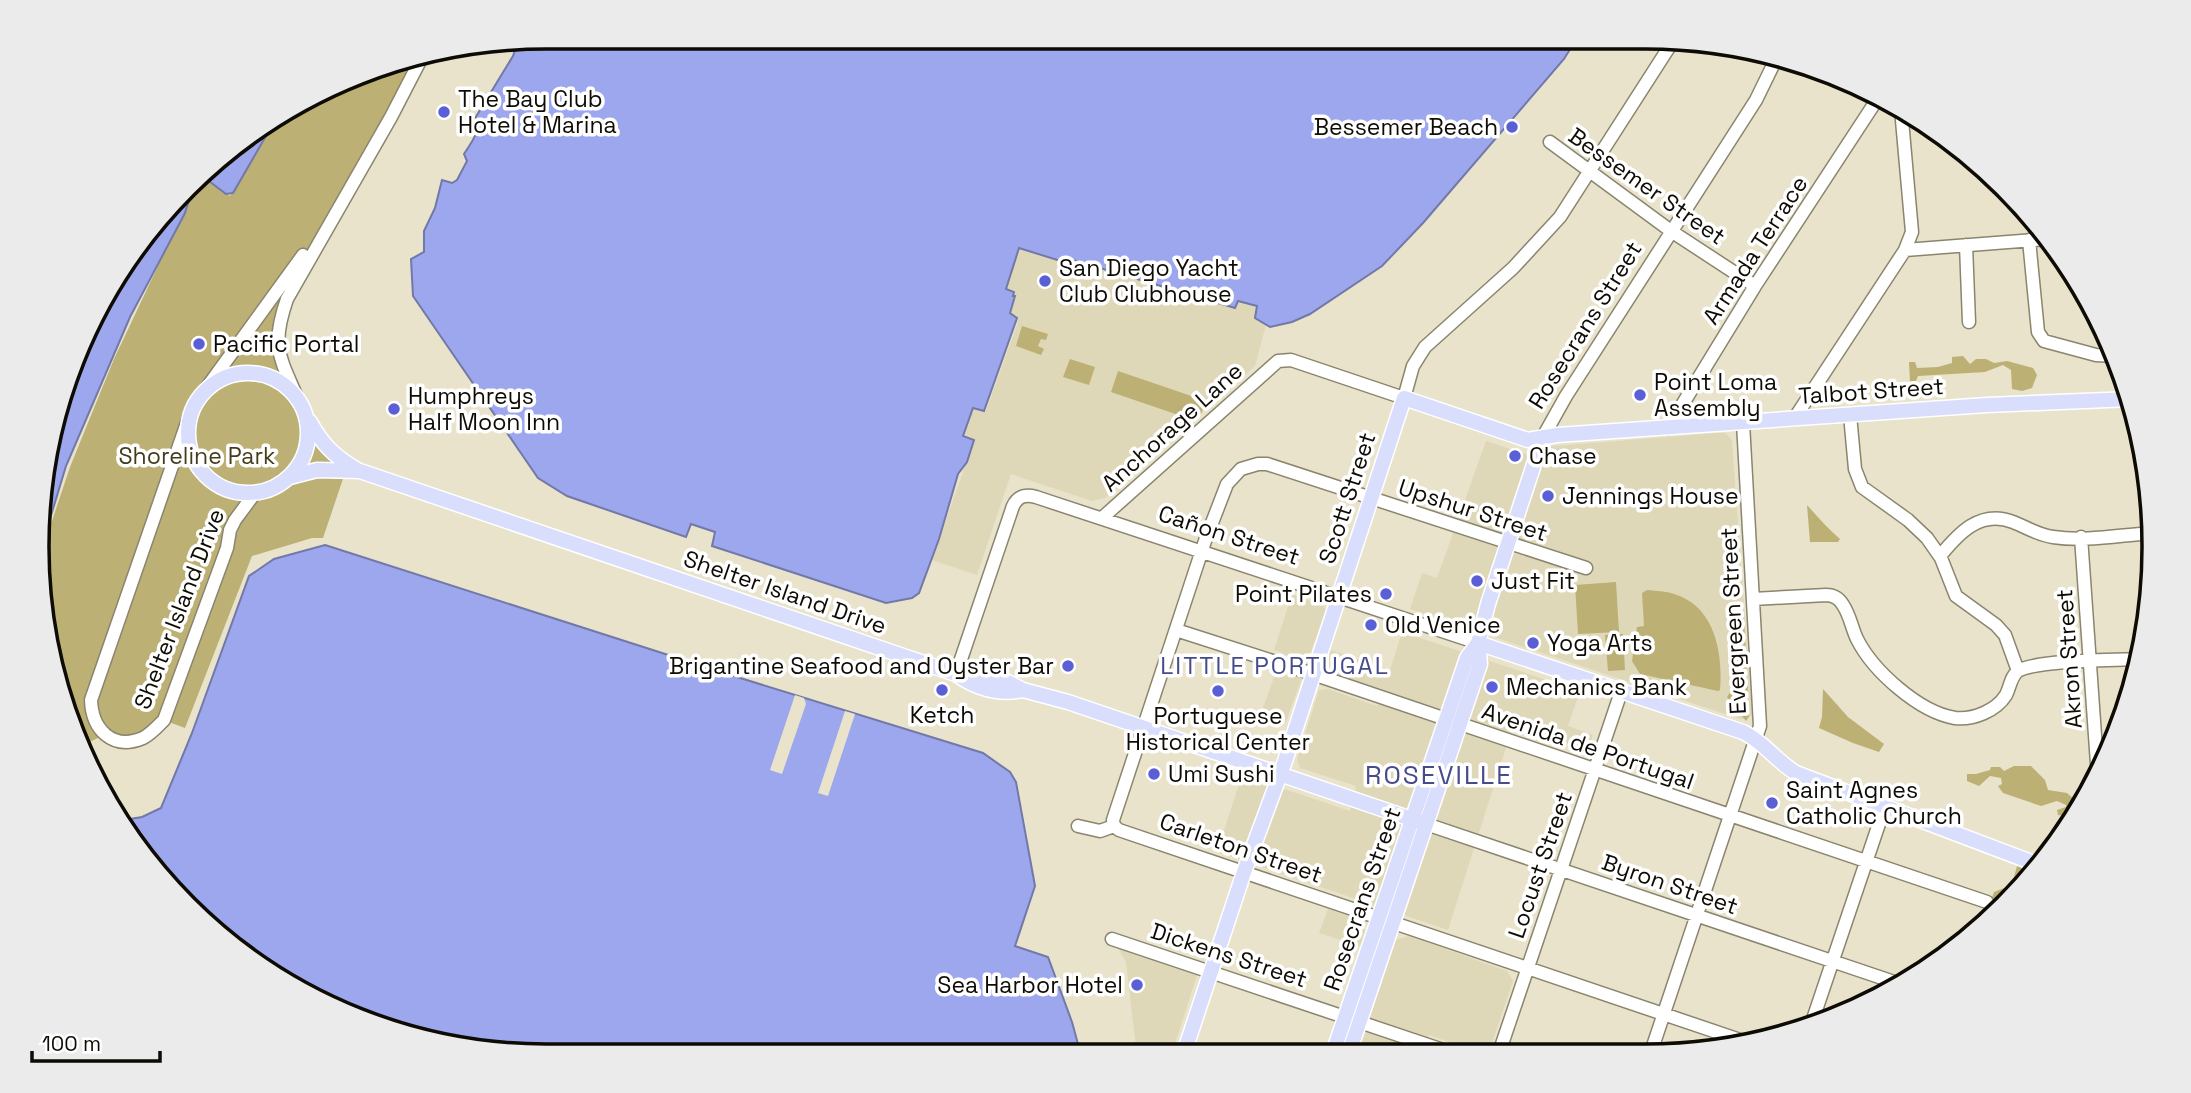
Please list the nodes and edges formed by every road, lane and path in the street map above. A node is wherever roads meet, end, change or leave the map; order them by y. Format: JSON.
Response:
{"nodes":[{"id":1,"x":1667,"y":50,"type":"edge"},
{"id":2,"x":417,"y":66,"type":"edge"},
{"id":3,"x":1773,"y":66,"type":"edge"},
{"id":4,"x":1874,"y":105,"type":"edge"},
{"id":5,"x":1907,"y":124,"type":"edge"},
{"id":6,"x":1550,"y":142,"type":"dead end"},
{"id":7,"x":1589,"y":171,"type":"junction"},
{"id":8,"x":343,"y":197,"type":"junction"},
{"id":9,"x":1671,"y":231,"type":"junction"},
{"id":10,"x":2029,"y":240,"type":"junction"},
{"id":11,"x":2036,"y":240,"type":"edge"},
{"id":12,"x":1966,"y":244,"type":"junction"},
{"id":13,"x":1905,"y":250,"type":"junction"},
{"id":14,"x":1755,"y":286,"type":"junction"},
{"id":15,"x":1969,"y":322,"type":"dead end"},
{"id":16,"x":2104,"y":355,"type":"edge"},
{"id":17,"x":1291,"y":360,"type":"joint"},
{"id":18,"x":205,"y":390,"type":"junction"},
{"id":19,"x":1404,"y":398,"type":"junction"},
{"id":20,"x":2120,"y":400,"type":"edge"},
{"id":21,"x":302,"y":407,"type":"junction"},
{"id":22,"x":1850,"y":415,"type":"junction"},
{"id":23,"x":189,"y":417,"type":"junction"},
{"id":24,"x":1794,"y":419,"type":"junction"},
{"id":25,"x":1743,"y":423,"type":"junction"},
{"id":26,"x":1668,"y":428,"type":"junction"},
{"id":27,"x":1543,"y":437,"type":"junction"},
{"id":28,"x":360,"y":471,"type":"junction"},
{"id":29,"x":290,"y":477,"type":"junction"},
{"id":30,"x":254,"y":493,"type":"junction"},
{"id":31,"x":1371,"y":498,"type":"junction"},
{"id":32,"x":1102,"y":518,"type":"junction"},
{"id":33,"x":2142,"y":534,"type":"edge"},
{"id":34,"x":2081,"y":537,"type":"junction"},
{"id":35,"x":1507,"y":543,"type":"junction"},
{"id":36,"x":1203,"y":550,"type":"junction"},
{"id":37,"x":1940,"y":556,"type":"junction"},
{"id":38,"x":1586,"y":568,"type":"dead end"},
{"id":39,"x":1339,"y":596,"type":"junction"},
{"id":40,"x":1753,"y":599,"type":"junction"},
{"id":41,"x":1176,"y":630,"type":"junction"},
{"id":42,"x":1478,"y":643,"type":"junction"},
{"id":43,"x":2128,"y":660,"type":"edge"},
{"id":44,"x":2090,"y":662,"type":"junction"},
{"id":45,"x":2018,"y":671,"type":"junction"},
{"id":46,"x":956,"y":674,"type":"junction"},
{"id":47,"x":1313,"y":674,"type":"junction"},
{"id":48,"x":1621,"y":692,"type":"junction"},
{"id":49,"x":1446,"y":719,"type":"junction"},
{"id":50,"x":1460,"y":724,"type":"junction"},
{"id":51,"x":1144,"y":727,"type":"junction"},
{"id":52,"x":1757,"y":739,"type":"junction"},
{"id":53,"x":2096,"y":755,"type":"edge"},
{"id":54,"x":1595,"y":771,"type":"junction"},
{"id":55,"x":1279,"y":774,"type":"junction"},
{"id":56,"x":1885,"y":806,"type":"junction"},
{"id":57,"x":1729,"y":817,"type":"junction"},
{"id":58,"x":1420,"y":822,"type":"junction"},
{"id":59,"x":1078,"y":825,"type":"dead end"},
{"id":60,"x":1114,"y":826,"type":"junction"},
{"id":61,"x":2029,"y":861,"type":"edge"},
{"id":62,"x":1867,"y":862,"type":"junction"},
{"id":63,"x":1561,"y":869,"type":"junction"},
{"id":64,"x":1244,"y":872,"type":"junction"},
{"id":65,"x":1987,"y":902,"type":"dead end"},
{"id":66,"x":1697,"y":915,"type":"junction"},
{"id":67,"x":1386,"y":920,"type":"junction"},
{"id":68,"x":1112,"y":939,"type":"dead end"},
{"id":69,"x":1833,"y":961,"type":"junction"},
{"id":70,"x":1528,"y":969,"type":"junction"},
{"id":71,"x":1212,"y":971,"type":"junction"},
{"id":72,"x":1888,"y":980,"type":"edge"},
{"id":73,"x":1815,"y":1014,"type":"edge"},
{"id":74,"x":1663,"y":1015,"type":"junction"},
{"id":75,"x":1352,"y":1019,"type":"junction"},
{"id":76,"x":1728,"y":1036,"type":"edge"},
{"id":77,"x":1187,"y":1044,"type":"edge"},
{"id":78,"x":1338,"y":1044,"type":"edge"},
{"id":79,"x":1350,"y":1044,"type":"edge"},
{"id":80,"x":1426,"y":1044,"type":"edge"},
{"id":81,"x":1502,"y":1044,"type":"edge"},
{"id":82,"x":1654,"y":1044,"type":"edge"}],
"edges":[{"from":1,"to":7,"type":"street","name":"Scott Street"},
{"from":2,"to":8,"type":"street","name":"Shelter Island Drive"},
{"from":3,"to":9,"type":"street","name":"Rosecrans Street"},
{"from":4,"to":14,"type":"street","name":"Armada Terrace"},
{"from":5,"to":13,"type":"street"},
{"from":6,"to":7,"type":"street","name":"Bessemer Street"},
{"from":7,"to":9,"type":"street","name":"Bessemer Street"},
{"from":7,"to":19,"type":"street","name":"Scott Street"},
{"from":8,"to":18,"type":"street","name":"Shelter Island Drive"},
{"from":8,"to":21,"type":"street","name":"Shelter Island Drive"},
{"from":9,"to":14,"type":"street","name":"Bessemer Street"},
{"from":9,"to":27,"type":"street","name":"Rosecrans Street"},
{"from":10,"to":11,"type":"street"},
{"from":10,"to":12,"type":"street"},
{"from":10,"to":16,"type":"street"},
{"from":12,"to":13,"type":"street"},
{"from":12,"to":15,"type":"street"},
{"from":13,"to":24,"type":"street"},
{"from":14,"to":26,"type":"street","name":"Armada Terrace"},
{"from":17,"to":19,"type":"street","name":"Talbot Street"},
{"from":17,"to":32,"type":"street","name":"Anchorage Lane"},
{"from":18,"to":21,"type":"main road"},
{"from":18,"to":23,"type":"main road","name":"Shelter Island Drive"},
{"from":19,"to":27,"type":"main road","name":"Talbot Street"},
{"from":19,"to":31,"type":"main road","name":"Scott Street"},
{"from":20,"to":22,"type":"main road","name":"Talbot Street"},
{"from":21,"to":28,"type":"main road"},
{"from":21,"to":29,"type":"main road","name":"Shelter Island Drive"},
{"from":22,"to":24,"type":"main road","name":"Talbot Street"},
{"from":22,"to":37,"type":"street"},
{"from":23,"to":30,"type":"main road","name":"Shelter Island Drive"},
{"from":23,"to":30,"type":"street","name":"Shelter Island Drive"},
{"from":24,"to":25,"type":"main road","name":"Talbot Street"},
{"from":25,"to":26,"type":"main road","name":"Talbot Street"},
{"from":25,"to":40,"type":"street","name":"Evergreen Street"},
{"from":26,"to":27,"type":"main road","name":"Talbot Street"},
{"from":27,"to":35,"type":"main road","name":"Rosecrans Street"},
{"from":28,"to":29,"type":"main road"},
{"from":28,"to":46,"type":"main road","name":"Shelter Island Drive"},
{"from":29,"to":30,"type":"main road","name":"Shelter Island Drive"},
{"from":31,"to":35,"type":"street","name":"Upshur Street"},
{"from":31,"to":36,"type":"street","name":"Upshur Street"},
{"from":31,"to":39,"type":"main road","name":"Scott Street"},
{"from":32,"to":36,"type":"street","name":"Cañon Street"},
{"from":32,"to":46,"type":"street","name":"Anchorage Lane"},
{"from":33,"to":34,"type":"street"},
{"from":34,"to":37,"type":"street"},
{"from":34,"to":44,"type":"street","name":"Akron Street"},
{"from":35,"to":38,"type":"street","name":"Upshur Street"},
{"from":35,"to":42,"type":"main road","name":"Rosecrans Street"},
{"from":36,"to":39,"type":"street","name":"Cañon Street"},
{"from":36,"to":41,"type":"street"},
{"from":37,"to":45,"type":"street"},
{"from":39,"to":42,"type":"street","name":"Cañon Street"},
{"from":39,"to":47,"type":"main road","name":"Scott Street"},
{"from":40,"to":45,"type":"street"},
{"from":40,"to":52,"type":"street","name":"Evergreen Street"},
{"from":41,"to":47,"type":"street","name":"Avenida de Portugal"},
{"from":41,"to":51,"type":"street"},
{"from":42,"to":48,"type":"main road","name":"Cañon Street"},
{"from":42,"to":49,"type":"main road","name":"Rosecrans Street"},
{"from":42,"to":50,"type":"main road","name":"Rosecrans Street"},
{"from":43,"to":44,"type":"street"},
{"from":44,"to":45,"type":"street"},
{"from":44,"to":53,"type":"street","name":"Akron Street"},
{"from":46,"to":51,"type":"main road","name":"Shelter Island Drive"},
{"from":47,"to":49,"type":"street","name":"Avenida de Portugal"},
{"from":47,"to":55,"type":"main road","name":"Scott Street"},
{"from":48,"to":52,"type":"main road"},
{"from":48,"to":54,"type":"street","name":"Locust Street"},
{"from":49,"to":50,"type":"street","name":"Avenida de Portugal"},
{"from":49,"to":58,"type":"main road","name":"Rosecrans Street"},
{"from":50,"to":54,"type":"street","name":"Avenida de Portugal"},
{"from":50,"to":58,"type":"main road","name":"Rosecrans Street"},
{"from":51,"to":55,"type":"main road","name":"Shelter Island Drive"},
{"from":51,"to":60,"type":"street"},
{"from":52,"to":56,"type":"main road"},
{"from":52,"to":57,"type":"street","name":"Evergreen Street"},
{"from":54,"to":57,"type":"street","name":"Avenida de Portugal"},
{"from":54,"to":63,"type":"street","name":"Locust Street"},
{"from":55,"to":58,"type":"main road","name":"Shelter Island Drive"},
{"from":55,"to":64,"type":"main road","name":"Scott Street"},
{"from":56,"to":61,"type":"main road"},
{"from":56,"to":62,"type":"street"},
{"from":57,"to":62,"type":"street","name":"Avenida de Portugal"},
{"from":57,"to":66,"type":"street","name":"Evergreen Street"},
{"from":58,"to":63,"type":"street","name":"Byron Street"},
{"from":58,"to":67,"type":"main road","name":"Rosecrans Street"},
{"from":59,"to":60,"type":"street","name":"Carleton Street"},
{"from":60,"to":64,"type":"street","name":"Carleton Street"},
{"from":62,"to":65,"type":"street","name":"Avenida de Portugal"},
{"from":62,"to":69,"type":"street"},
{"from":63,"to":66,"type":"street","name":"Byron Street"},
{"from":63,"to":70,"type":"street","name":"Locust Street"},
{"from":64,"to":67,"type":"street","name":"Carleton Street"},
{"from":64,"to":71,"type":"main road","name":"Scott Street"},
{"from":66,"to":69,"type":"street","name":"Byron Street"},
{"from":66,"to":74,"type":"street","name":"Evergreen Street"},
{"from":67,"to":70,"type":"street","name":"Carleton Street"},
{"from":67,"to":75,"type":"main road","name":"Rosecrans Street"},
{"from":68,"to":71,"type":"street","name":"Dickens Street"},
{"from":69,"to":72,"type":"street","name":"Byron Street"},
{"from":69,"to":73,"type":"street"},
{"from":70,"to":74,"type":"street","name":"Carleton Street"},
{"from":70,"to":81,"type":"street","name":"Locust Street"},
{"from":71,"to":75,"type":"street","name":"Dickens Street"},
{"from":71,"to":77,"type":"main road","name":"Scott Street"},
{"from":74,"to":76,"type":"street","name":"Carleton Street"},
{"from":74,"to":82,"type":"street","name":"Evergreen Street"},
{"from":75,"to":78,"type":"main road","name":"Rosecrans Street"},
{"from":75,"to":79,"type":"main road","name":"Rosecrans Street"},
{"from":75,"to":80,"type":"street","name":"Dickens Street"}]}
